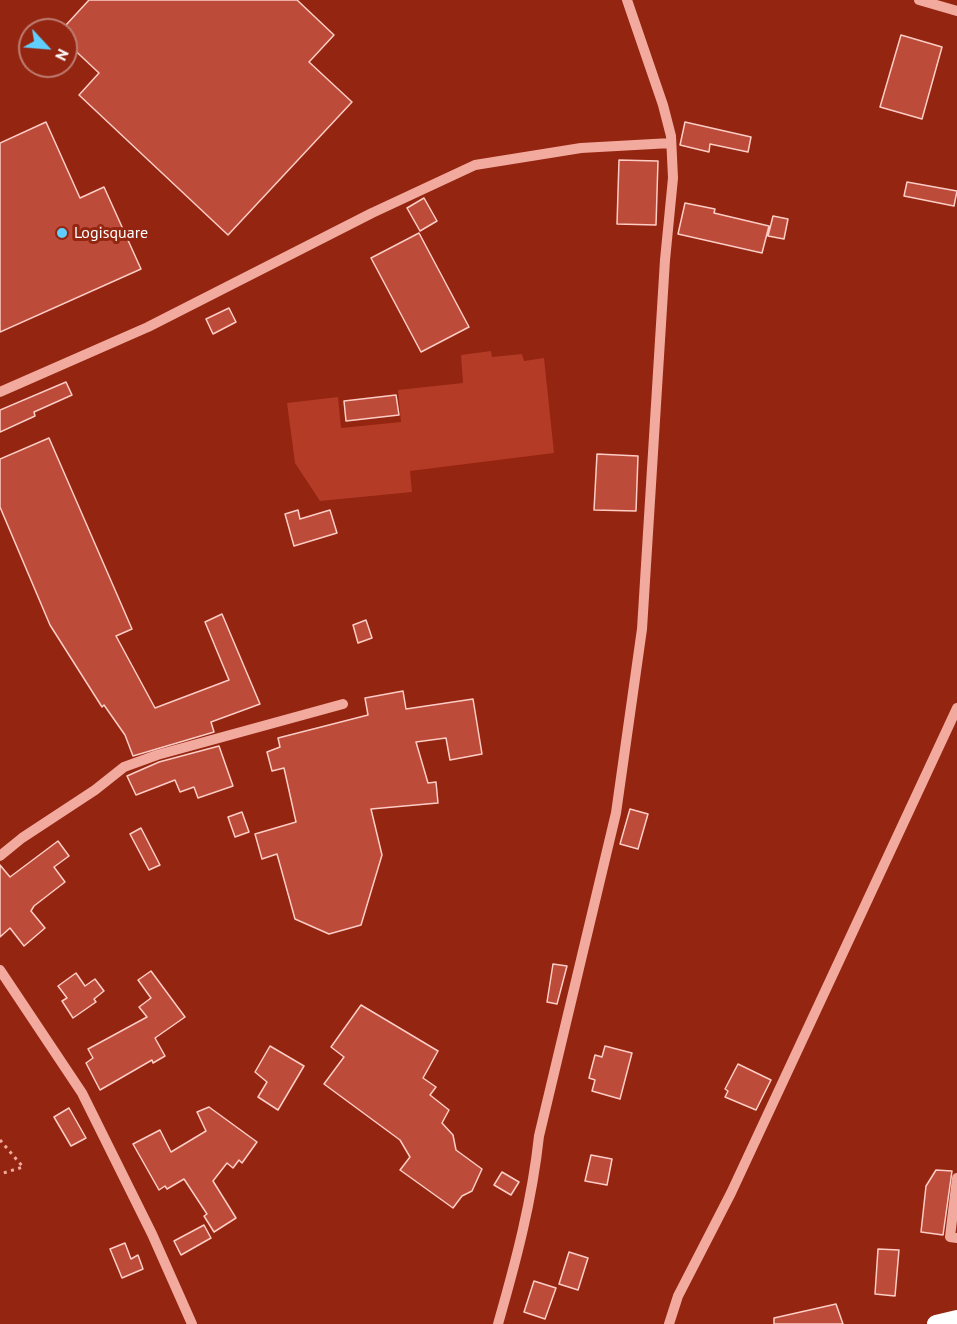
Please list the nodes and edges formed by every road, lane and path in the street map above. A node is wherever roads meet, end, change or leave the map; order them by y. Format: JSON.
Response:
{"nodes":[{"id":1,"x":627,"y":0,"type":"edge"},
{"id":2,"x":919,"y":0,"type":"edge"},
{"id":3,"x":957,"y":11,"type":"edge"},
{"id":4,"x":671,"y":143,"type":"junction"},
{"id":5,"x":0,"y":392,"type":"edge"},
{"id":6,"x":343,"y":704,"type":"dead end"},
{"id":7,"x":957,"y":708,"type":"edge"},
{"id":8,"x":0,"y":856,"type":"edge"},
{"id":9,"x":0,"y":970,"type":"edge"},
{"id":10,"x":0,"y":1140,"type":"edge"},
{"id":11,"x":0,"y":1174,"type":"edge"},
{"id":12,"x":957,"y":1178,"type":"edge"},
{"id":13,"x":957,"y":1238,"type":"edge"},
{"id":14,"x":957,"y":1319,"type":"edge"},
{"id":15,"x":192,"y":1324,"type":"edge"},
{"id":16,"x":498,"y":1324,"type":"edge"},
{"id":17,"x":669,"y":1324,"type":"edge"},
{"id":18,"x":936,"y":1324,"type":"edge"}],
"edges":[{"from":1,"to":4,"type":"street"},
{"from":2,"to":3,"type":"street"},
{"from":4,"to":5,"type":"street"},
{"from":4,"to":16,"type":"street"},
{"from":6,"to":8,"type":"street"},
{"from":7,"to":17,"type":"street"},
{"from":9,"to":15,"type":"street"},
{"from":10,"to":11,"type":"path"},
{"from":12,"to":13,"type":"street"},
{"from":14,"to":18,"type":"highway"}]}
